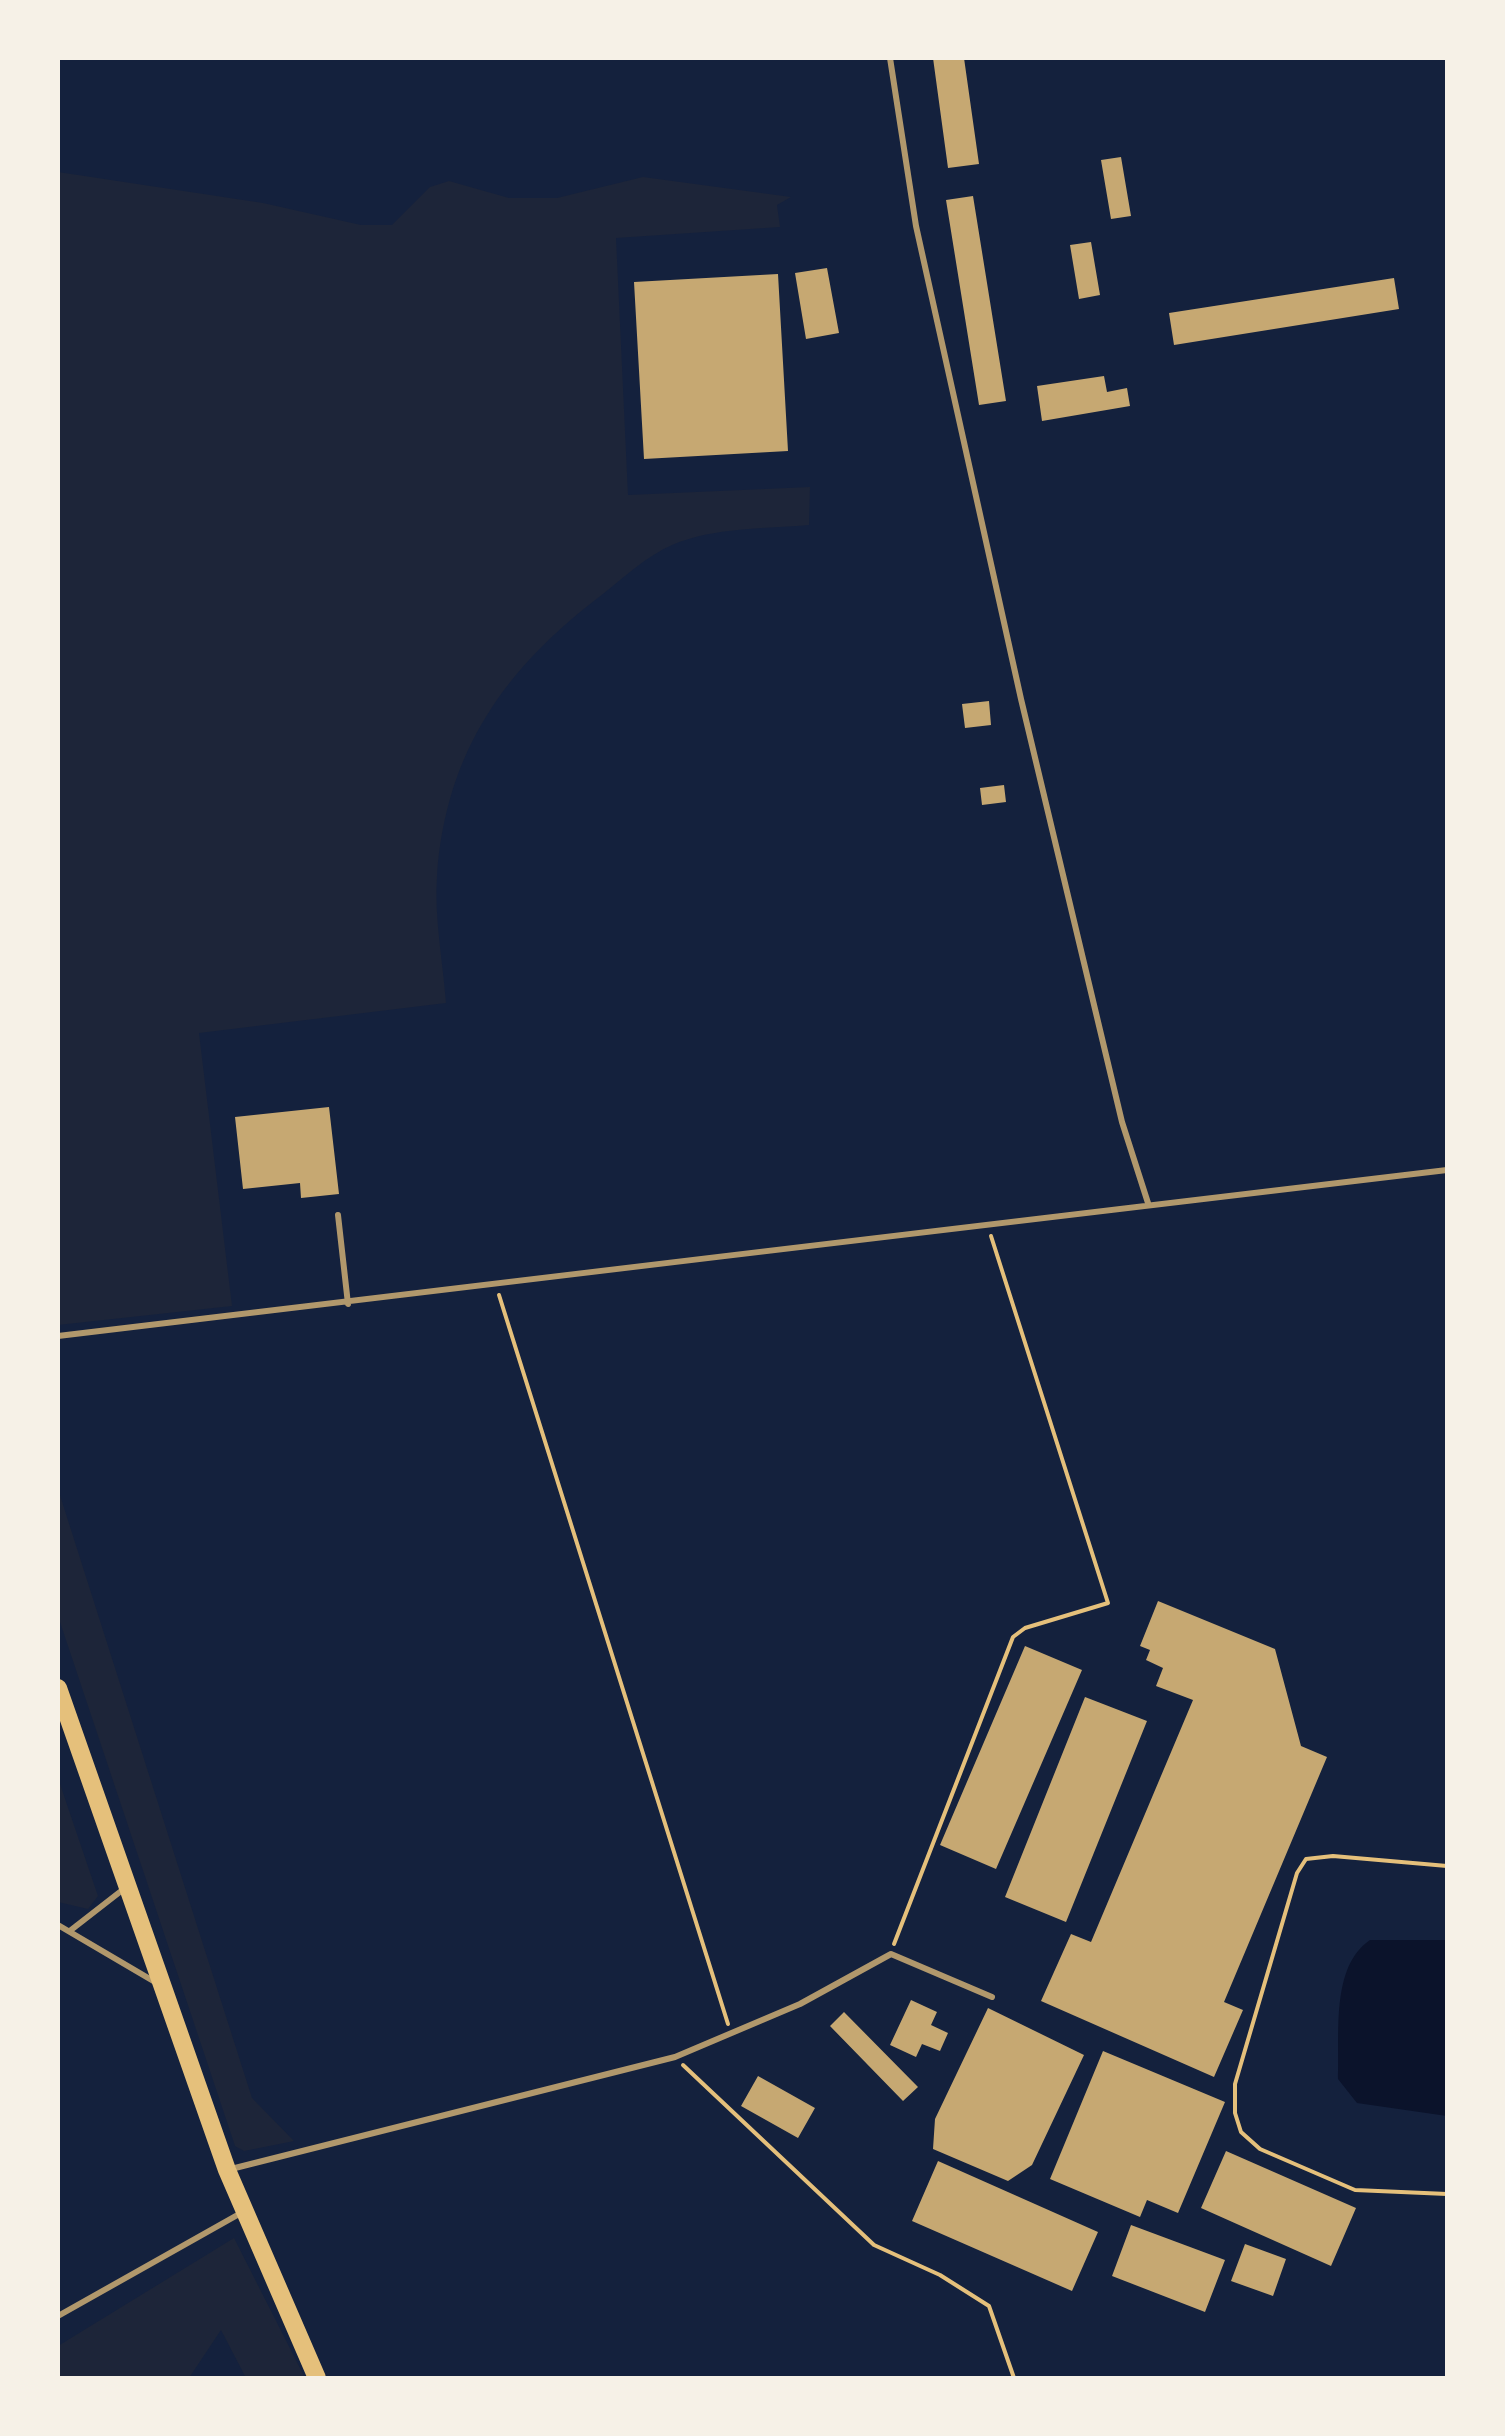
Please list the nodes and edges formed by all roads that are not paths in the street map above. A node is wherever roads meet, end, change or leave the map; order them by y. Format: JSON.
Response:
{"nodes":[{"id":1,"x":890,"y":58,"type":"edge"},
{"id":2,"x":1447,"y":1170,"type":"edge"},
{"id":3,"x":1148,"y":1203,"type":"junction"},
{"id":4,"x":338,"y":1215,"type":"dead end"},
{"id":5,"x":348,"y":1304,"type":"junction"},
{"id":6,"x":58,"y":1336,"type":"edge"},
{"id":7,"x":58,"y":1688,"type":"edge"},
{"id":8,"x":125,"y":1888,"type":"junction"},
{"id":9,"x":58,"y":1925,"type":"edge"},
{"id":10,"x":71,"y":1930,"type":"junction"},
{"id":11,"x":161,"y":1985,"type":"junction"},
{"id":12,"x":992,"y":1997,"type":"dead end"},
{"id":13,"x":227,"y":2170,"type":"junction"},
{"id":14,"x":244,"y":2211,"type":"junction"},
{"id":15,"x":58,"y":2316,"type":"edge"},
{"id":16,"x":317,"y":2378,"type":"edge"}],
"edges":[{"from":1,"to":3,"type":"lane"},
{"from":2,"to":3,"type":"lane"},
{"from":3,"to":5,"type":"lane"},
{"from":4,"to":5,"type":"lane"},
{"from":5,"to":6,"type":"lane"},
{"from":7,"to":8,"type":"main road"},
{"from":8,"to":10,"type":"lane"},
{"from":8,"to":11,"type":"main road"},
{"from":9,"to":10,"type":"lane"},
{"from":10,"to":11,"type":"lane"},
{"from":11,"to":13,"type":"main road"},
{"from":12,"to":13,"type":"lane"},
{"from":13,"to":14,"type":"main road"},
{"from":14,"to":15,"type":"lane"},
{"from":14,"to":16,"type":"main road"}]}
